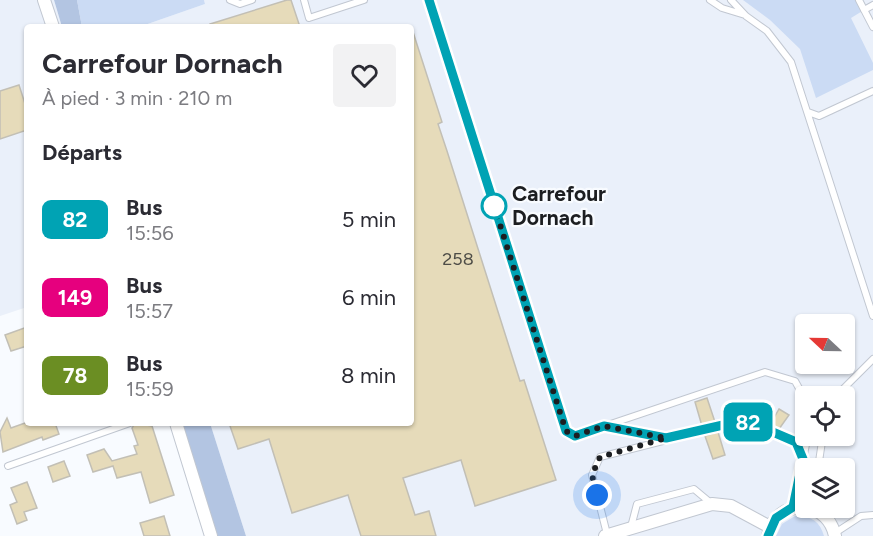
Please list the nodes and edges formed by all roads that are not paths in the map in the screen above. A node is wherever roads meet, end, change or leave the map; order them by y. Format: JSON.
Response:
{"nodes":[{"id":1,"x":44,"y":0,"type":"edge"},
{"id":2,"x":230,"y":0,"type":"edge"},
{"id":3,"x":252,"y":0,"type":"edge"},
{"id":4,"x":304,"y":0,"type":"edge"},
{"id":5,"x":364,"y":0,"type":"edge"},
{"id":6,"x":429,"y":0,"type":"edge"},
{"id":7,"x":710,"y":0,"type":"edge"},
{"id":8,"x":731,"y":0,"type":"edge"},
{"id":9,"x":859,"y":0,"type":"edge"},
{"id":10,"x":873,"y":5,"type":"edge"},
{"id":11,"x":864,"y":10,"type":"junction"},
{"id":12,"x":746,"y":16,"type":"junction"},
{"id":13,"x":52,"y":24,"type":"edge"},
{"id":14,"x":873,"y":27,"type":"edge"},
{"id":15,"x":873,"y":91,"type":"edge"},
{"id":16,"x":808,"y":112,"type":"junction"},
{"id":17,"x":873,"y":316,"type":"edge"},
{"id":18,"x":873,"y":359,"type":"edge"},
{"id":19,"x":798,"y":386,"type":"edge"},
{"id":20,"x":846,"y":386,"type":"edge"},
{"id":21,"x":121,"y":426,"type":"edge"},
{"id":22,"x":177,"y":426,"type":"edge"},
{"id":23,"x":604,"y":426,"type":"junction"},
{"id":24,"x":666,"y":438,"type":"junction"},
{"id":25,"x":803,"y":458,"type":"edge"},
{"id":26,"x":8,"y":466,"type":"dead end"},
{"id":27,"x":712,"y":504,"type":"junction"},
{"id":28,"x":795,"y":508,"type":"edge"},
{"id":29,"x":873,"y":515,"type":"edge"},
{"id":30,"x":826,"y":518,"type":"edge"},
{"id":31,"x":631,"y":527,"type":"junction"},
{"id":32,"x":769,"y":531,"type":"edge"},
{"id":33,"x":606,"y":535,"type":"edge"},
{"id":34,"x":835,"y":535,"type":"edge"},
{"id":35,"x":211,"y":536,"type":"edge"}],
"edges":[{"from":1,"to":13,"type":"street"},
{"from":2,"to":3,"type":"lane"},
{"from":4,"to":5,"type":"lane"},
{"from":6,"to":23,"type":"lane"},
{"from":7,"to":12,"type":"lane"},
{"from":8,"to":12,"type":"lane"},
{"from":9,"to":11,"type":"lane"},
{"from":10,"to":11,"type":"lane"},
{"from":11,"to":14,"type":"lane"},
{"from":12,"to":16,"type":"lane"},
{"from":15,"to":16,"type":"lane"},
{"from":16,"to":17,"type":"lane"},
{"from":18,"to":20,"type":"lane"},
{"from":19,"to":23,"type":"lane"},
{"from":21,"to":26,"type":"lane"},
{"from":22,"to":35,"type":"street"},
{"from":23,"to":24,"type":"lane"},
{"from":24,"to":25,"type":"lane"},
{"from":24,"to":33,"type":"lane"},
{"from":27,"to":31,"type":"street"},
{"from":27,"to":31,"type":"lane"},
{"from":27,"to":32,"type":"street"},
{"from":28,"to":32,"type":"street"},
{"from":29,"to":34,"type":"lane"},
{"from":30,"to":34,"type":"street"},
{"from":31,"to":33,"type":"street"}]}
